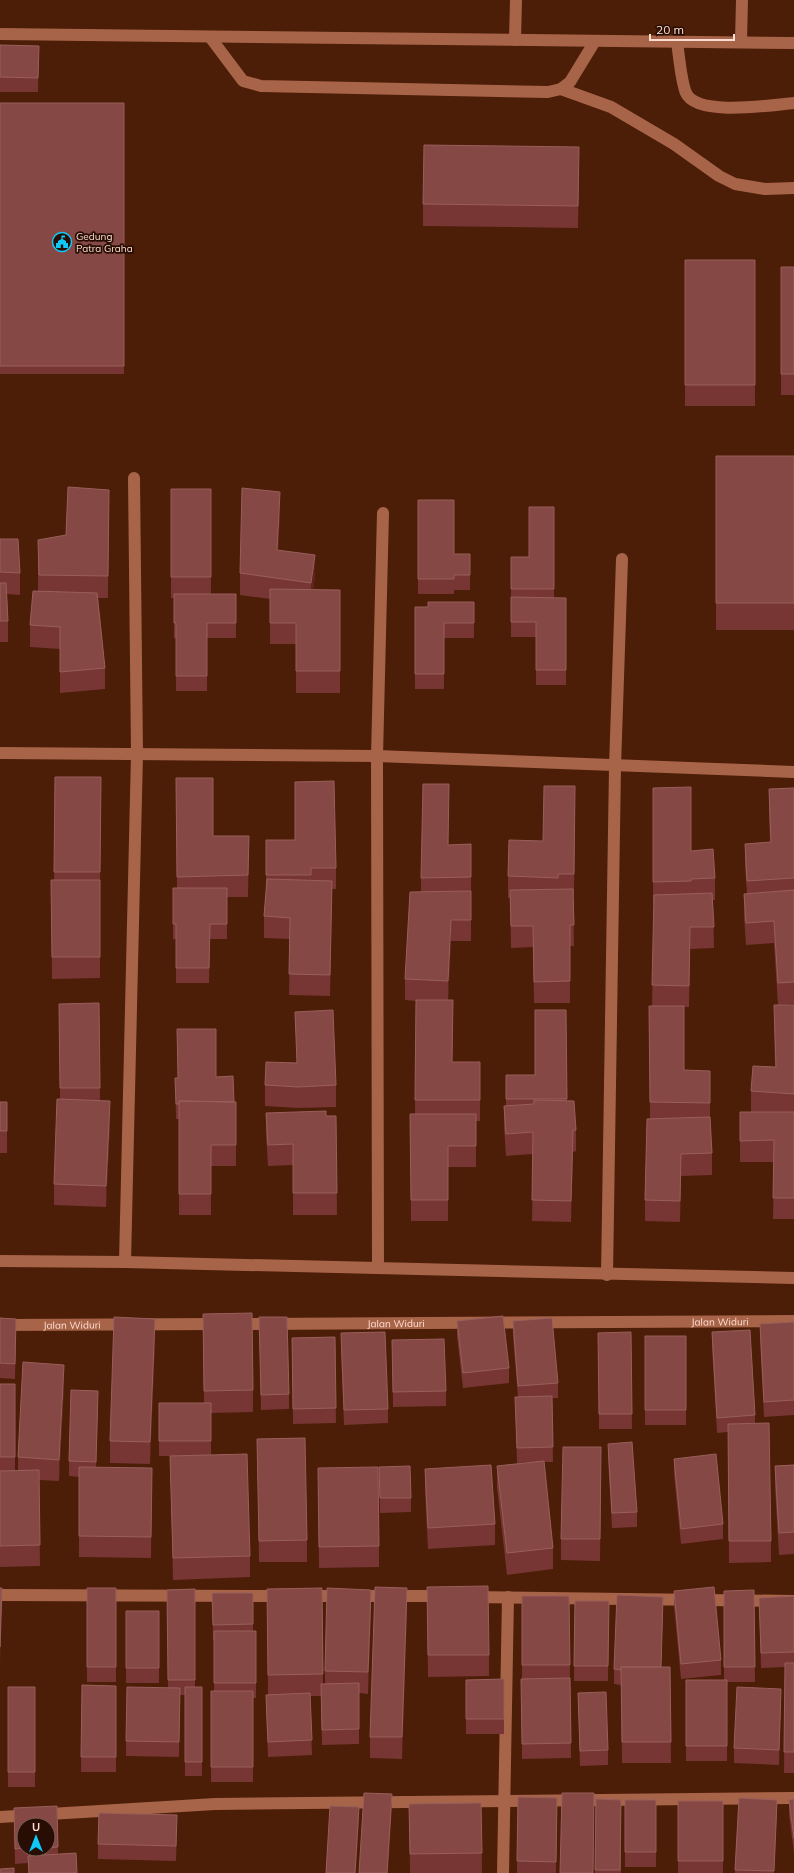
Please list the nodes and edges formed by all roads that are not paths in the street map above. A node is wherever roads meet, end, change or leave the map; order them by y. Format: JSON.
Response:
{"nodes":[{"id":1,"x":516,"y":0,"type":"edge"},
{"id":2,"x":742,"y":0,"type":"edge"},
{"id":3,"x":0,"y":34,"type":"edge"},
{"id":4,"x":210,"y":37,"type":"junction"},
{"id":5,"x":516,"y":40,"type":"junction"},
{"id":6,"x":595,"y":41,"type":"junction"},
{"id":7,"x":677,"y":42,"type":"junction"},
{"id":8,"x":741,"y":42,"type":"junction"},
{"id":9,"x":794,"y":43,"type":"edge"},
{"id":10,"x":561,"y":89,"type":"junction"},
{"id":11,"x":794,"y":103,"type":"edge"},
{"id":12,"x":794,"y":188,"type":"edge"},
{"id":13,"x":134,"y":478,"type":"dead end"},
{"id":14,"x":383,"y":513,"type":"dead end"},
{"id":15,"x":622,"y":560,"type":"dead end"},
{"id":16,"x":0,"y":753,"type":"edge"},
{"id":17,"x":136,"y":754,"type":"junction"},
{"id":18,"x":377,"y":756,"type":"junction"},
{"id":19,"x":615,"y":766,"type":"junction"},
{"id":20,"x":794,"y":772,"type":"edge"},
{"id":21,"x":0,"y":1261,"type":"edge"},
{"id":22,"x":125,"y":1262,"type":"junction"},
{"id":23,"x":378,"y":1268,"type":"junction"},
{"id":24,"x":607,"y":1275,"type":"junction"},
{"id":25,"x":794,"y":1278,"type":"edge"},
{"id":26,"x":793,"y":1321,"type":"edge"},
{"id":27,"x":0,"y":1325,"type":"edge"},
{"id":28,"x":0,"y":1595,"type":"edge"},
{"id":29,"x":508,"y":1597,"type":"junction"},
{"id":30,"x":794,"y":1601,"type":"edge"},
{"id":31,"x":794,"y":1798,"type":"edge"},
{"id":32,"x":506,"y":1800,"type":"junction"},
{"id":33,"x":0,"y":1817,"type":"edge"},
{"id":34,"x":503,"y":1873,"type":"edge"}],
"edges":[{"from":1,"to":5,"type":"street"},
{"from":2,"to":8,"type":"street"},
{"from":3,"to":4,"type":"street"},
{"from":4,"to":5,"type":"street"},
{"from":4,"to":10,"type":"street"},
{"from":5,"to":6,"type":"street"},
{"from":6,"to":7,"type":"street"},
{"from":6,"to":10,"type":"street"},
{"from":7,"to":8,"type":"street"},
{"from":7,"to":11,"type":"street"},
{"from":8,"to":9,"type":"street"},
{"from":10,"to":12,"type":"street"},
{"from":13,"to":17,"type":"street"},
{"from":14,"to":18,"type":"street"},
{"from":15,"to":19,"type":"street"},
{"from":16,"to":17,"type":"street"},
{"from":17,"to":18,"type":"street"},
{"from":17,"to":22,"type":"street"},
{"from":18,"to":19,"type":"street"},
{"from":18,"to":23,"type":"street"},
{"from":19,"to":20,"type":"street"},
{"from":19,"to":24,"type":"street"},
{"from":21,"to":22,"type":"street"},
{"from":22,"to":23,"type":"street"},
{"from":23,"to":24,"type":"street"},
{"from":24,"to":25,"type":"street"},
{"from":26,"to":27,"type":"street","name":"Jalan Widuri"},
{"from":28,"to":29,"type":"street"},
{"from":29,"to":30,"type":"street"},
{"from":29,"to":32,"type":"street"},
{"from":31,"to":32,"type":"street"},
{"from":32,"to":33,"type":"street"},
{"from":32,"to":34,"type":"street"}]}
